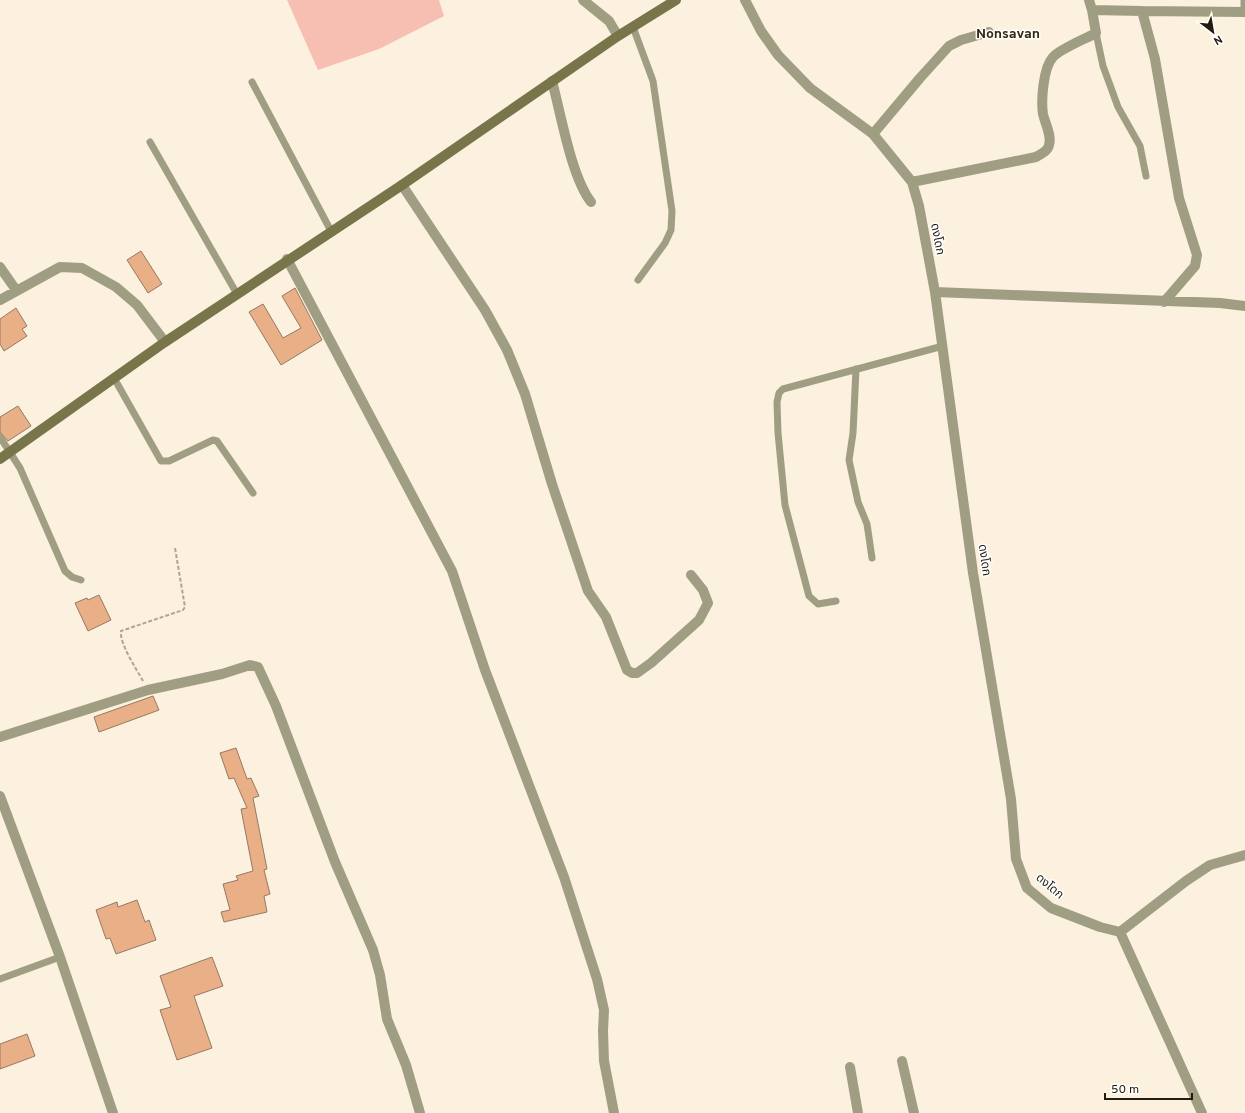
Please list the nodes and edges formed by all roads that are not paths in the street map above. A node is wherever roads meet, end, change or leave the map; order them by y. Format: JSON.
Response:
{"nodes":[{"id":1,"x":583,"y":0,"type":"edge"},
{"id":2,"x":676,"y":0,"type":"edge"},
{"id":3,"x":745,"y":0,"type":"edge"},
{"id":4,"x":1244,"y":0,"type":"edge"},
{"id":5,"x":1091,"y":5,"type":"edge"},
{"id":6,"x":1142,"y":11,"type":"junction"},
{"id":7,"x":1244,"y":12,"type":"edge"},
{"id":8,"x":633,"y":27,"type":"junction"},
{"id":9,"x":989,"y":32,"type":"dead end"},
{"id":10,"x":1096,"y":33,"type":"junction"},
{"id":11,"x":618,"y":36,"type":"junction"},
{"id":12,"x":552,"y":81,"type":"junction"},
{"id":13,"x":252,"y":82,"type":"dead end"},
{"id":14,"x":873,"y":134,"type":"junction"},
{"id":15,"x":150,"y":142,"type":"dead end"},
{"id":16,"x":1146,"y":176,"type":"dead end"},
{"id":17,"x":912,"y":182,"type":"junction"},
{"id":18,"x":402,"y":185,"type":"junction"},
{"id":19,"x":591,"y":202,"type":"dead end"},
{"id":20,"x":331,"y":231,"type":"junction"},
{"id":21,"x":287,"y":259,"type":"junction"},
{"id":22,"x":0,"y":267,"type":"edge"},
{"id":23,"x":638,"y":280,"type":"dead end"},
{"id":24,"x":16,"y":290,"type":"junction"},
{"id":25,"x":935,"y":292,"type":"junction"},
{"id":26,"x":237,"y":294,"type":"junction"},
{"id":27,"x":0,"y":300,"type":"edge"},
{"id":28,"x":1164,"y":302,"type":"junction"},
{"id":29,"x":1245,"y":306,"type":"edge"},
{"id":30,"x":165,"y":342,"type":"junction"},
{"id":31,"x":943,"y":346,"type":"junction"},
{"id":32,"x":856,"y":369,"type":"junction"},
{"id":33,"x":114,"y":378,"type":"junction"},
{"id":34,"x":0,"y":437,"type":"edge"},
{"id":35,"x":10,"y":452,"type":"junction"},
{"id":36,"x":0,"y":459,"type":"edge"},
{"id":37,"x":253,"y":493,"type":"dead end"},
{"id":38,"x":872,"y":558,"type":"dead end"},
{"id":39,"x":691,"y":575,"type":"dead end"},
{"id":40,"x":81,"y":580,"type":"dead end"},
{"id":41,"x":836,"y":601,"type":"dead end"},
{"id":42,"x":0,"y":737,"type":"edge"},
{"id":43,"x":0,"y":796,"type":"edge"},
{"id":44,"x":1245,"y":855,"type":"edge"},
{"id":45,"x":1120,"y":932,"type":"junction"},
{"id":46,"x":60,"y":957,"type":"junction"},
{"id":47,"x":0,"y":979,"type":"edge"},
{"id":48,"x":902,"y":1061,"type":"dead end"},
{"id":49,"x":850,"y":1068,"type":"dead end"},
{"id":50,"x":113,"y":1113,"type":"edge"},
{"id":51,"x":420,"y":1113,"type":"edge"},
{"id":52,"x":614,"y":1113,"type":"edge"},
{"id":53,"x":858,"y":1113,"type":"edge"},
{"id":54,"x":914,"y":1113,"type":"edge"},
{"id":55,"x":1202,"y":1113,"type":"edge"}],
"edges":[{"from":1,"to":11,"type":"street"},
{"from":2,"to":8,"type":"street"},
{"from":3,"to":14,"type":"street","name":"ดงโดก"},
{"from":4,"to":7,"type":"lane"},
{"from":5,"to":6,"type":"street"},
{"from":5,"to":10,"type":"street"},
{"from":6,"to":7,"type":"street"},
{"from":6,"to":28,"type":"street"},
{"from":8,"to":11,"type":"street"},
{"from":8,"to":23,"type":"lane"},
{"from":9,"to":14,"type":"street"},
{"from":10,"to":16,"type":"lane"},
{"from":10,"to":17,"type":"street"},
{"from":11,"to":12,"type":"street"},
{"from":12,"to":18,"type":"street"},
{"from":12,"to":19,"type":"street"},
{"from":13,"to":20,"type":"lane"},
{"from":14,"to":17,"type":"street","name":"ดงโดก"},
{"from":15,"to":26,"type":"lane"},
{"from":17,"to":25,"type":"street","name":"ดงโดก"},
{"from":18,"to":20,"type":"street"},
{"from":18,"to":39,"type":"street"},
{"from":20,"to":21,"type":"street"},
{"from":21,"to":26,"type":"street"},
{"from":21,"to":52,"type":"street"},
{"from":22,"to":24,"type":"street"},
{"from":24,"to":27,"type":"street"},
{"from":24,"to":30,"type":"street"},
{"from":25,"to":28,"type":"street"},
{"from":25,"to":31,"type":"street","name":"ดงโดก"},
{"from":26,"to":30,"type":"street"},
{"from":28,"to":29,"type":"street"},
{"from":30,"to":33,"type":"street"},
{"from":31,"to":32,"type":"lane"},
{"from":31,"to":45,"type":"street","name":"ดงโดก"},
{"from":32,"to":38,"type":"lane"},
{"from":32,"to":41,"type":"lane"},
{"from":33,"to":35,"type":"street"},
{"from":33,"to":37,"type":"lane"},
{"from":34,"to":35,"type":"lane"},
{"from":35,"to":36,"type":"street"},
{"from":35,"to":40,"type":"lane"},
{"from":42,"to":51,"type":"street"},
{"from":43,"to":46,"type":"street"},
{"from":44,"to":45,"type":"street"},
{"from":45,"to":55,"type":"street"},
{"from":46,"to":47,"type":"lane"},
{"from":46,"to":50,"type":"street"},
{"from":48,"to":54,"type":"street"},
{"from":49,"to":53,"type":"street"}]}
